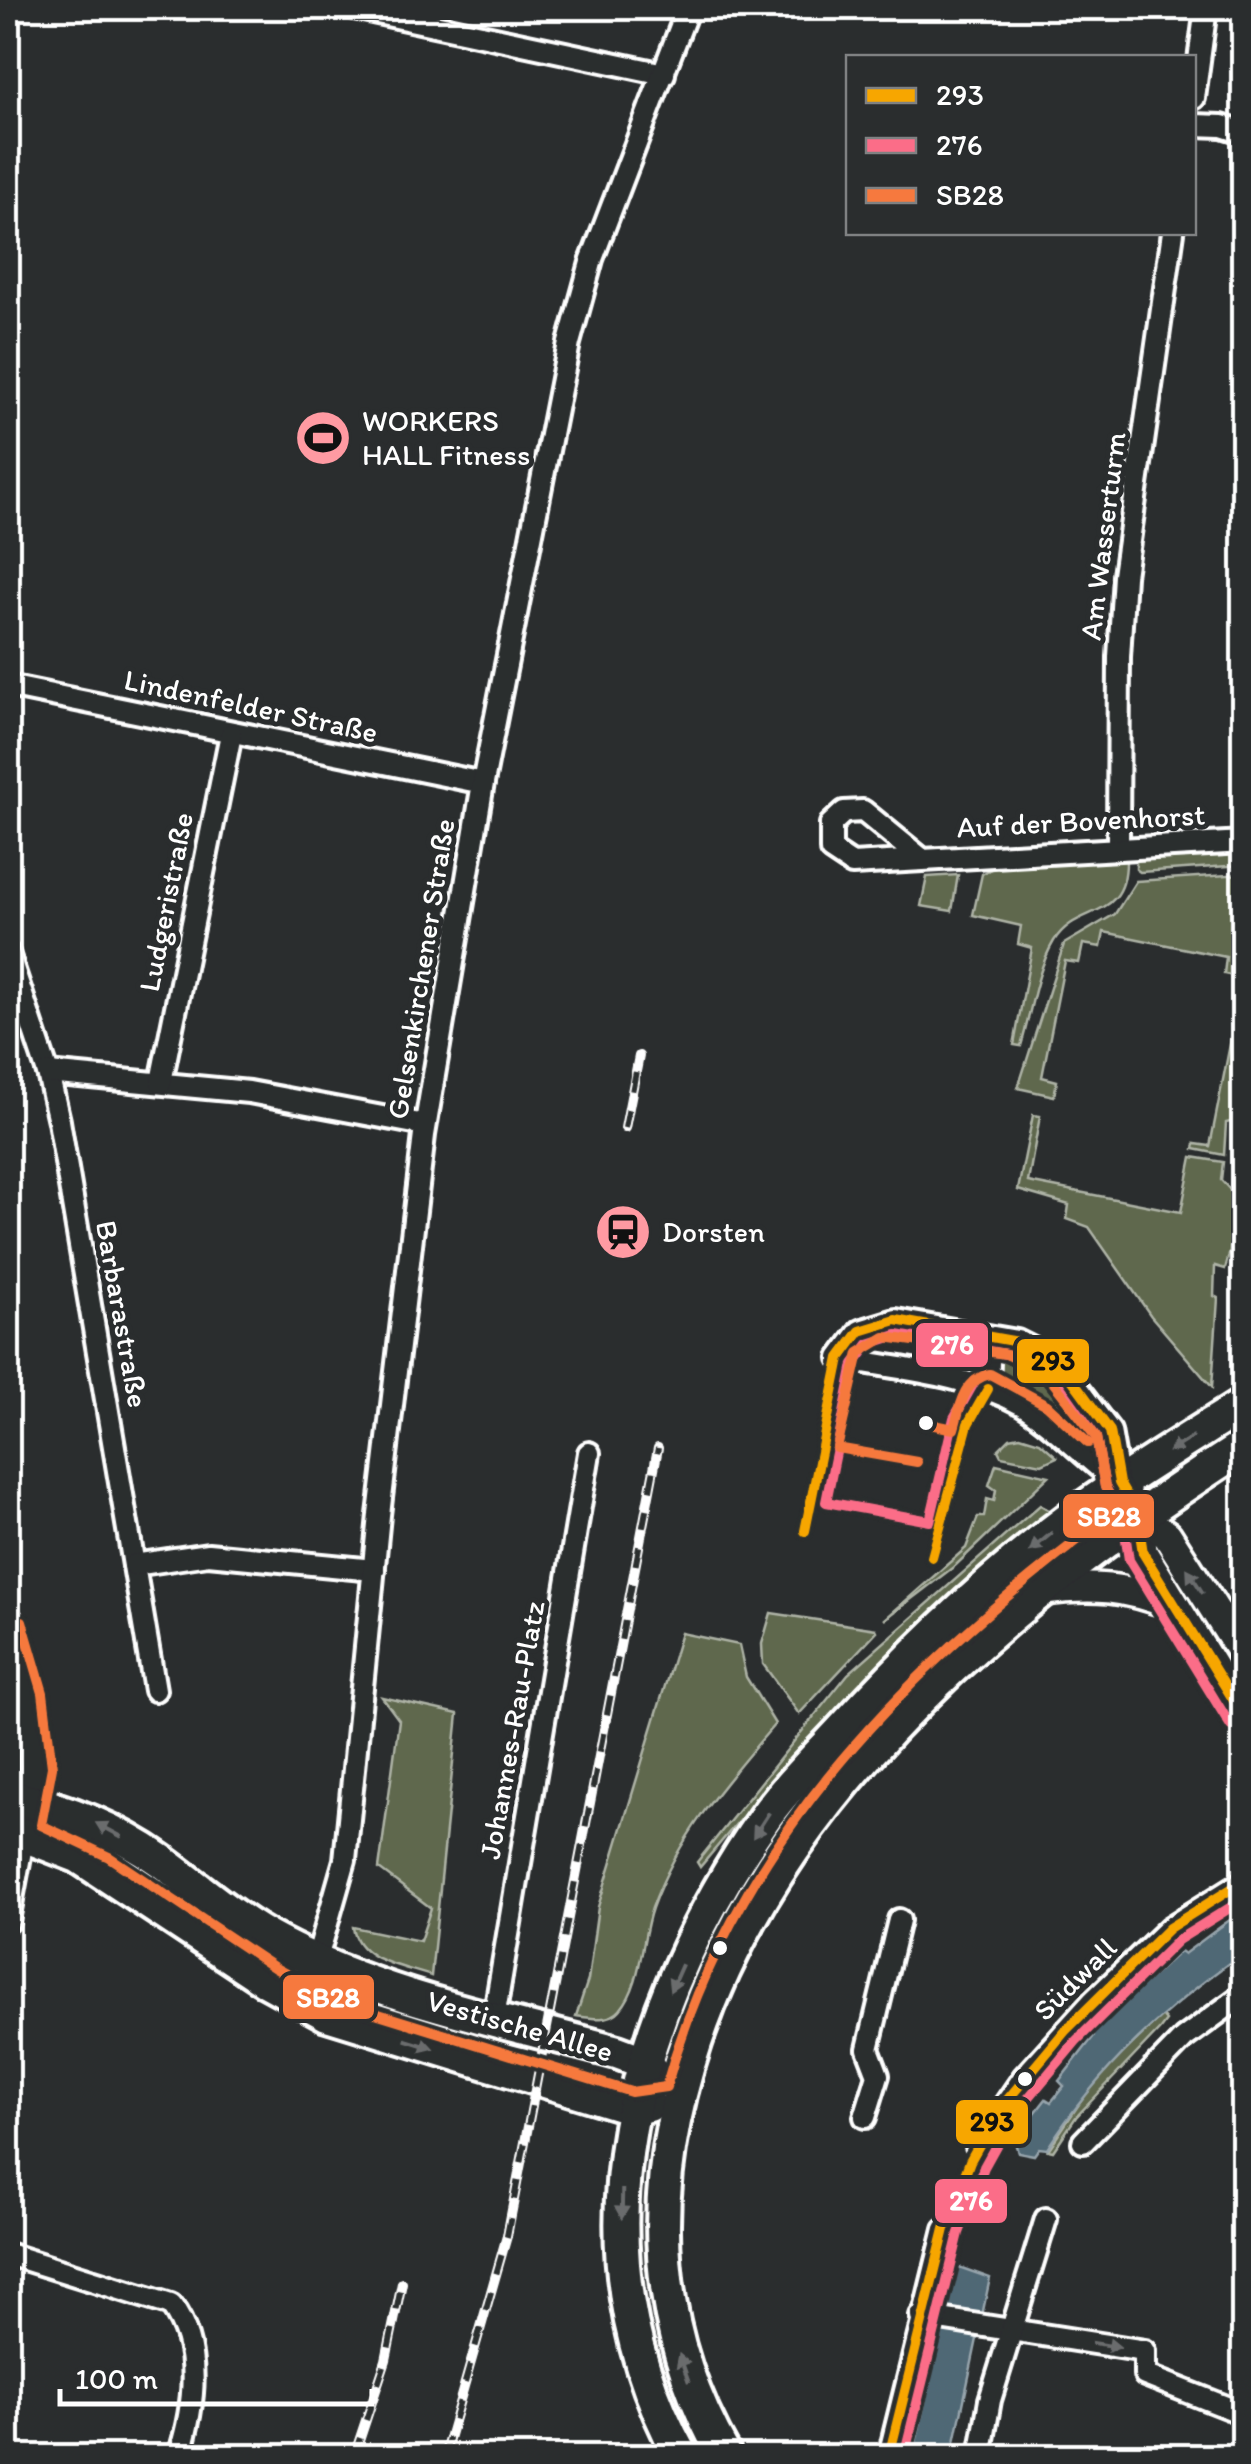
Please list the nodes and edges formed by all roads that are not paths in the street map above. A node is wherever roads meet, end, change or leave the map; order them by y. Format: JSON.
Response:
{"nodes":[{"id":1,"x":354,"y":8,"type":"edge"},
{"id":2,"x":688,"y":8,"type":"edge"},
{"id":3,"x":1206,"y":8,"type":"edge"},
{"id":4,"x":664,"y":74,"type":"junction"},
{"id":5,"x":1196,"y":83,"type":"edge"},
{"id":6,"x":1196,"y":126,"type":"edge"},
{"id":7,"x":1244,"y":134,"type":"edge"},
{"id":8,"x":1173,"y":235,"type":"edge"},
{"id":9,"x":8,"y":686,"type":"edge"},
{"id":10,"x":231,"y":734,"type":"junction"},
{"id":11,"x":483,"y":783,"type":"junction"},
{"id":12,"x":1244,"y":842,"type":"edge"},
{"id":13,"x":1118,"y":848,"type":"junction"},
{"id":14,"x":922,"y":860,"type":"dead end"},
{"id":15,"x":8,"y":953,"type":"edge"},
{"id":16,"x":48,"y":1073,"type":"junction"},
{"id":17,"x":160,"y":1082,"type":"junction"},
{"id":18,"x":425,"y":1125,"type":"junction"},
{"id":19,"x":980,"y":1334,"type":"junction"},
{"id":20,"x":988,"y":1389,"type":"junction"},
{"id":21,"x":1244,"y":1404,"type":"edge"},
{"id":22,"x":1244,"y":1446,"type":"edge"},
{"id":23,"x":589,"y":1452,"type":"dead end"},
{"id":24,"x":1119,"y":1483,"type":"junction"},
{"id":25,"x":1137,"y":1514,"type":"junction"},
{"id":26,"x":134,"y":1565,"type":"junction"},
{"id":27,"x":374,"y":1570,"type":"junction"},
{"id":28,"x":1040,"y":1591,"type":"junction"},
{"id":29,"x":1175,"y":1606,"type":"junction"},
{"id":30,"x":8,"y":1625,"type":"edge"},
{"id":31,"x":1244,"y":1656,"type":"edge"},
{"id":32,"x":155,"y":1690,"type":"dead end"},
{"id":33,"x":1244,"y":1718,"type":"edge"},
{"id":34,"x":17,"y":1798,"type":"edge"},
{"id":35,"x":16,"y":1832,"type":"edge"},
{"id":36,"x":102,"y":1870,"type":"junction"},
{"id":37,"x":1244,"y":1881,"type":"edge"},
{"id":38,"x":899,"y":1920,"type":"dead end"},
{"id":39,"x":8,"y":1921,"type":"edge"},
{"id":40,"x":316,"y":1962,"type":"junction"},
{"id":41,"x":1244,"y":1994,"type":"edge"},
{"id":42,"x":494,"y":2018,"type":"junction"},
{"id":43,"x":644,"y":2062,"type":"junction"},
{"id":44,"x":678,"y":2101,"type":"junction"},
{"id":45,"x":630,"y":2107,"type":"junction"},
{"id":46,"x":865,"y":2118,"type":"dead end"},
{"id":47,"x":1083,"y":2142,"type":"dead end"},
{"id":48,"x":977,"y":2146,"type":"dead end"},
{"id":49,"x":1046,"y":2219,"type":"dead end"},
{"id":50,"x":945,"y":2229,"type":"dead end"},
{"id":51,"x":8,"y":2254,"type":"edge"},
{"id":52,"x":927,"y":2317,"type":"junction"},
{"id":53,"x":1001,"y":2329,"type":"junction"},
{"id":54,"x":1244,"y":2414,"type":"edge"},
{"id":55,"x":180,"y":2456,"type":"edge"},
{"id":56,"x":681,"y":2456,"type":"edge"},
{"id":57,"x":724,"y":2456,"type":"edge"},
{"id":58,"x":889,"y":2456,"type":"edge"},
{"id":59,"x":980,"y":2456,"type":"edge"}],
"edges":[{"from":1,"to":4,"type":"street"},
{"from":2,"to":4,"type":"street","name":"Gelsenkirchener Straße"},
{"from":3,"to":5,"type":"street"},
{"from":4,"to":11,"type":"street","name":"Gelsenkirchener Straße"},
{"from":6,"to":7,"type":"street"},
{"from":8,"to":13,"type":"street","name":"Am Wasserturm"},
{"from":9,"to":10,"type":"street","name":"Lindenfelder Straße"},
{"from":10,"to":11,"type":"street","name":"Lindenfelder Straße"},
{"from":10,"to":17,"type":"street","name":"Ludgeristraße"},
{"from":11,"to":18,"type":"street","name":"Gelsenkirchener Straße"},
{"from":12,"to":13,"type":"street","name":"Auf der Bovenhorst"},
{"from":13,"to":14,"type":"street","name":"Auf der Bovenhorst"},
{"from":15,"to":16,"type":"street","name":"Barbarastraße"},
{"from":16,"to":17,"type":"street"},
{"from":16,"to":26,"type":"street","name":"Barbarastraße"},
{"from":17,"to":18,"type":"street"},
{"from":18,"to":27,"type":"street","name":"Gelsenkirchener Straße"},
{"from":19,"to":20,"type":"street"},
{"from":19,"to":20,"type":"street"},
{"from":19,"to":24,"type":"street"},
{"from":20,"to":24,"type":"street"},
{"from":21,"to":24,"type":"main road","one_way":true},
{"from":22,"to":25,"type":"main road"},
{"from":23,"to":42,"type":"street","name":"Johannes-Rau-Platz"},
{"from":24,"to":25,"type":"main road"},
{"from":24,"to":43,"type":"main road","one_way":true},
{"from":25,"to":28,"type":"main road"},
{"from":25,"to":29,"type":"main road"},
{"from":31,"to":25,"type":"main road","one_way":true},
{"from":26,"to":27,"type":"street"},
{"from":26,"to":32,"type":"street","name":"Barbarastraße"},
{"from":27,"to":40,"type":"street","name":"Gelsenkirchener Straße"},
{"from":28,"to":29,"type":"main road"},
{"from":28,"to":44,"type":"main road"},
{"from":29,"to":33,"type":"main road"},
{"from":30,"to":34,"type":"main road"},
{"from":34,"to":35,"type":"main road"},
{"from":40,"to":34,"type":"main road","name":"Vestische Allee","one_way":true},
{"from":35,"to":36,"type":"main road","name":"Vestische Allee"},
{"from":35,"to":39,"type":"street"},
{"from":36,"to":40,"type":"main road","name":"Vestische Allee"},
{"from":36,"to":45,"type":"main road","name":"Vestische Allee","one_way":true},
{"from":37,"to":48,"type":"street","name":"Südwall"},
{"from":38,"to":46,"type":"street"},
{"from":40,"to":42,"type":"main road","name":"Vestische Allee"},
{"from":41,"to":47,"type":"street"},
{"from":42,"to":43,"type":"main road","name":"Vestische Allee"},
{"from":43,"to":44,"type":"main road","name":"Vestische Allee"},
{"from":43,"to":45,"type":"main road"},
{"from":44,"to":45,"type":"main road","name":"Vestische Allee"},
{"from":57,"to":44,"type":"main road","one_way":true},
{"from":45,"to":56,"type":"main road","one_way":true},
{"from":49,"to":53,"type":"street"},
{"from":50,"to":52,"type":"street"},
{"from":51,"to":55,"type":"street"},
{"from":52,"to":53,"type":"street"},
{"from":52,"to":58,"type":"street"},
{"from":53,"to":54,"type":"street","one_way":true},
{"from":53,"to":59,"type":"street"}]}
